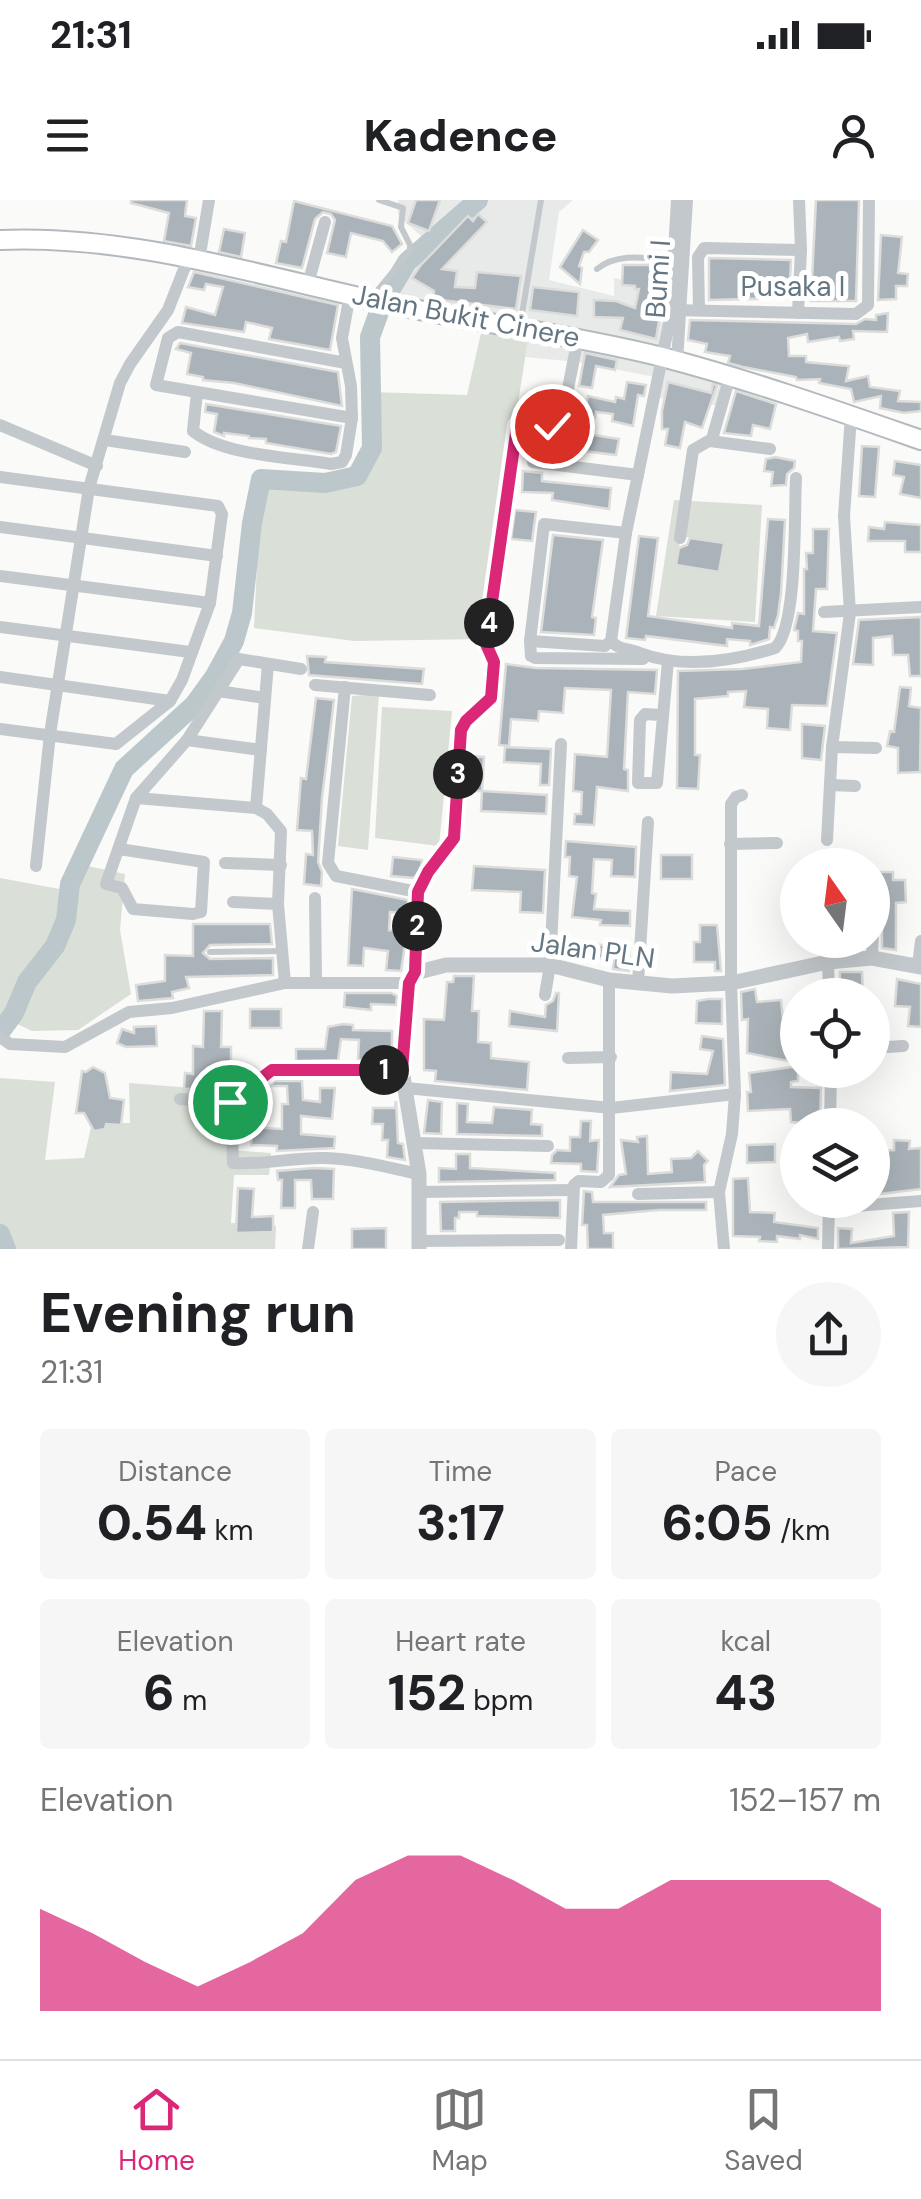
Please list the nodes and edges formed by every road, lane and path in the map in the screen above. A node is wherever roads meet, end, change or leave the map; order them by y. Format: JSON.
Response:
{"nodes":[{"id":1,"x":210,"y":200,"type":"edge"},
{"id":2,"x":379,"y":200,"type":"edge"},
{"id":3,"x":541,"y":200,"type":"edge"},
{"id":4,"x":677,"y":200,"type":"edge"},
{"id":5,"x":688,"y":200,"type":"edge"},
{"id":6,"x":799,"y":200,"type":"edge"},
{"id":7,"x":869,"y":200,"type":"edge"},
{"id":8,"x":325,"y":222,"type":"dead end"},
{"id":9,"x":0,"y":240,"type":"edge"},
{"id":10,"x":801,"y":250,"type":"junction"},
{"id":11,"x":194,"y":260,"type":"junction"},
{"id":12,"x":675,"y":260,"type":"junction"},
{"id":13,"x":596,"y":269,"type":"dead end"},
{"id":14,"x":308,"y":284,"type":"junction"},
{"id":15,"x":350,"y":294,"type":"junction"},
{"id":16,"x":376,"y":300,"type":"junction"},
{"id":17,"x":676,"y":310,"type":"junction"},
{"id":18,"x":698,"y":310,"type":"junction"},
{"id":19,"x":798,"y":312,"type":"junction"},
{"id":20,"x":519,"y":328,"type":"junction"},
{"id":21,"x":578,"y":338,"type":"junction"},
{"id":22,"x":670,"y":360,"type":"junction"},
{"id":23,"x":346,"y":363,"type":"junction"},
{"id":24,"x":730,"y":376,"type":"junction"},
{"id":25,"x":197,"y":393,"type":"junction"},
{"id":26,"x":851,"y":416,"type":"junction"},
{"id":27,"x":352,"y":418,"type":"junction"},
{"id":28,"x":0,"y":425,"type":"edge"},
{"id":29,"x":105,"y":440,"type":"junction"},
{"id":30,"x":921,"y":440,"type":"edge"},
{"id":31,"x":710,"y":441,"type":"junction"},
{"id":32,"x":770,"y":449,"type":"dead end"},
{"id":33,"x":185,"y":452,"type":"dead end"},
{"id":34,"x":533,"y":462,"type":"dead end"},
{"id":35,"x":97,"y":466,"type":"junction"},
{"id":36,"x":638,"y":474,"type":"junction"},
{"id":37,"x":0,"y":477,"type":"edge"},
{"id":38,"x":796,"y":478,"type":"dead end"},
{"id":39,"x":89,"y":488,"type":"junction"},
{"id":40,"x":0,"y":528,"type":"edge"},
{"id":41,"x":626,"y":533,"type":"junction"},
{"id":42,"x":680,"y":538,"type":"dead end"},
{"id":43,"x":80,"y":540,"type":"junction"},
{"id":44,"x":216,"y":556,"type":"junction"},
{"id":45,"x":0,"y":576,"type":"edge"},
{"id":46,"x":74,"y":586,"type":"junction"},
{"id":47,"x":210,"y":603,"type":"junction"},
{"id":48,"x":921,"y":607,"type":"edge"},
{"id":49,"x":824,"y":612,"type":"dead end"},
{"id":50,"x":850,"y":613,"type":"junction"},
{"id":51,"x":0,"y":628,"type":"edge"},
{"id":52,"x":66,"y":635,"type":"junction"},
{"id":53,"x":530,"y":641,"type":"junction"},
{"id":54,"x":606,"y":648,"type":"junction"},
{"id":55,"x":190,"y":652,"type":"junction"},
{"id":56,"x":668,"y":662,"type":"junction"},
{"id":57,"x":268,"y":664,"type":"junction"},
{"id":58,"x":300,"y":669,"type":"dead end"},
{"id":59,"x":0,"y":677,"type":"edge"},
{"id":60,"x":60,"y":684,"type":"junction"},
{"id":61,"x":315,"y":685,"type":"dead end"},
{"id":62,"x":345,"y":688,"type":"junction"},
{"id":63,"x":218,"y":691,"type":"junction"},
{"id":64,"x":430,"y":695,"type":"dead end"},
{"id":65,"x":265,"y":698,"type":"junction"},
{"id":66,"x":170,"y":700,"type":"junction"},
{"id":67,"x":660,"y":714,"type":"junction"},
{"id":68,"x":0,"y":729,"type":"edge"},
{"id":69,"x":50,"y":734,"type":"junction"},
{"id":70,"x":187,"y":740,"type":"junction"},
{"id":71,"x":561,"y":744,"type":"dead end"},
{"id":72,"x":832,"y":747,"type":"junction"},
{"id":73,"x":876,"y":748,"type":"dead end"},
{"id":74,"x":261,"y":750,"type":"junction"},
{"id":75,"x":830,"y":785,"type":"junction"},
{"id":76,"x":855,"y":786,"type":"dead end"},
{"id":77,"x":742,"y":796,"type":"dead end"},
{"id":78,"x":136,"y":798,"type":"junction"},
{"id":79,"x":256,"y":808,"type":"junction"},
{"id":80,"x":648,"y":822,"type":"dead end"},
{"id":81,"x":827,"y":840,"type":"dead end"},
{"id":82,"x":777,"y":843,"type":"dead end"},
{"id":83,"x":730,"y":844,"type":"junction"},
{"id":84,"x":119,"y":848,"type":"junction"},
{"id":85,"x":225,"y":863,"type":"dead end"},
{"id":86,"x":280,"y":865,"type":"junction"},
{"id":87,"x":36,"y":866,"type":"dead end"},
{"id":88,"x":418,"y":892,"type":"junction"},
{"id":89,"x":315,"y":898,"type":"dead end"},
{"id":90,"x":233,"y":902,"type":"dead end"},
{"id":91,"x":278,"y":904,"type":"junction"},
{"id":92,"x":921,"y":941,"type":"edge"},
{"id":93,"x":210,"y":952,"type":"dead end"},
{"id":94,"x":283,"y":952,"type":"junction"},
{"id":95,"x":872,"y":958,"type":"joint"},
{"id":96,"x":828,"y":962,"type":"junction"},
{"id":97,"x":550,"y":965,"type":"junction"},
{"id":98,"x":919,"y":966,"type":"edge"},
{"id":99,"x":412,"y":978,"type":"junction"},
{"id":100,"x":828,"y":978,"type":"edge"},
{"id":101,"x":609,"y":980,"type":"junction"},
{"id":102,"x":316,"y":982,"type":"junction"},
{"id":103,"x":286,"y":983,"type":"junction"},
{"id":104,"x":731,"y":983,"type":"junction"},
{"id":105,"x":638,"y":984,"type":"junction"},
{"id":106,"x":545,"y":995,"type":"dead end"},
{"id":107,"x":5,"y":1041,"type":"edge"},
{"id":108,"x":903,"y":1046,"type":"dead end"},
{"id":109,"x":890,"y":1047,"type":"edge"},
{"id":110,"x":611,"y":1057,"type":"junction"},
{"id":111,"x":568,"y":1058,"type":"dead end"},
{"id":112,"x":402,"y":1070,"type":"junction"},
{"id":113,"x":406,"y":1088,"type":"junction"},
{"id":114,"x":735,"y":1094,"type":"junction"},
{"id":115,"x":180,"y":1099,"type":"dead end"},
{"id":116,"x":230,"y":1102,"type":"junction"},
{"id":117,"x":611,"y":1108,"type":"junction"},
{"id":118,"x":416,"y":1142,"type":"junction"},
{"id":119,"x":548,"y":1146,"type":"dead end"},
{"id":120,"x":419,"y":1174,"type":"junction"},
{"id":121,"x":573,"y":1190,"type":"junction"},
{"id":122,"x":420,"y":1192,"type":"junction"},
{"id":123,"x":720,"y":1192,"type":"junction"},
{"id":124,"x":638,"y":1194,"type":"dead end"},
{"id":125,"x":921,"y":1201,"type":"edge"},
{"id":126,"x":890,"y":1202,"type":"edge"},
{"id":127,"x":313,"y":1212,"type":"dead end"},
{"id":128,"x":829,"y":1218,"type":"edge"},
{"id":129,"x":559,"y":1240,"type":"dead end"},
{"id":130,"x":419,"y":1245,"type":"edge"},
{"id":131,"x":308,"y":1249,"type":"edge"},
{"id":132,"x":571,"y":1249,"type":"edge"},
{"id":133,"x":724,"y":1249,"type":"edge"},
{"id":134,"x":828,"y":1249,"type":"edge"}],
"edges":[{"from":1,"to":11,"type":"street"},
{"from":2,"to":16,"type":"lane"},
{"from":3,"to":20,"type":"lane"},
{"from":4,"to":12,"type":"street","name":"Bumi I"},
{"from":5,"to":17,"type":"street","name":"Bumi I"},
{"from":6,"to":10,"type":"street"},
{"from":7,"to":19,"type":"street","name":"Pusaka I"},
{"from":8,"to":14,"type":"street"},
{"from":9,"to":11,"type":"main road","name":"Jalan Bukit Cinere"},
{"from":10,"to":18,"type":"street"},
{"from":10,"to":19,"type":"street"},
{"from":11,"to":14,"type":"main road","name":"Jalan Bukit Cinere"},
{"from":11,"to":29,"type":"street"},
{"from":12,"to":13,"type":"lane"},
{"from":12,"to":17,"type":"street","name":"Bumi I"},
{"from":14,"to":15,"type":"main road","name":"Jalan Bukit Cinere"},
{"from":15,"to":16,"type":"main road","name":"Jalan Bukit Cinere"},
{"from":15,"to":23,"type":"street"},
{"from":16,"to":20,"type":"main road","name":"Jalan Bukit Cinere"},
{"from":17,"to":18,"type":"street","name":"Pusaka I"},
{"from":17,"to":22,"type":"street","name":"Bumi I"},
{"from":18,"to":19,"type":"street","name":"Pusaka I"},
{"from":20,"to":21,"type":"main road","name":"Jalan Bukit Cinere"},
{"from":21,"to":22,"type":"main road","name":"Jalan Bukit Cinere"},
{"from":21,"to":88,"type":"street"},
{"from":22,"to":24,"type":"main road","name":"Jalan Bukit Cinere"},
{"from":22,"to":36,"type":"street","name":"Bumi I"},
{"from":23,"to":25,"type":"street"},
{"from":23,"to":27,"type":"street"},
{"from":24,"to":26,"type":"main road","name":"Jalan Bukit Cinere"},
{"from":24,"to":31,"type":"street"},
{"from":25,"to":27,"type":"street"},
{"from":25,"to":27,"type":"street"},
{"from":26,"to":30,"type":"main road","name":"Jalan Bukit Cinere"},
{"from":26,"to":50,"type":"street"},
{"from":28,"to":35,"type":"street"},
{"from":29,"to":33,"type":"street"},
{"from":29,"to":35,"type":"street"},
{"from":31,"to":32,"type":"street"},
{"from":31,"to":42,"type":"street"},
{"from":34,"to":36,"type":"street"},
{"from":35,"to":39,"type":"street"},
{"from":36,"to":41,"type":"street","name":"Bumi I"},
{"from":37,"to":39,"type":"street"},
{"from":38,"to":56,"type":"street"},
{"from":39,"to":43,"type":"street"},
{"from":39,"to":44,"type":"street"},
{"from":40,"to":43,"type":"street"},
{"from":41,"to":53,"type":"street"},
{"from":41,"to":54,"type":"street","name":"Bumi I"},
{"from":43,"to":44,"type":"street"},
{"from":43,"to":46,"type":"street"},
{"from":44,"to":47,"type":"street"},
{"from":45,"to":46,"type":"street"},
{"from":46,"to":47,"type":"street"},
{"from":46,"to":52,"type":"street"},
{"from":47,"to":55,"type":"street"},
{"from":48,"to":50,"type":"street"},
{"from":49,"to":50,"type":"street"},
{"from":50,"to":72,"type":"street"},
{"from":51,"to":52,"type":"street"},
{"from":52,"to":55,"type":"street"},
{"from":52,"to":60,"type":"street"},
{"from":53,"to":54,"type":"street"},
{"from":53,"to":54,"type":"street"},
{"from":54,"to":56,"type":"street"},
{"from":55,"to":66,"type":"street"},
{"from":56,"to":67,"type":"street"},
{"from":57,"to":58,"type":"street"},
{"from":57,"to":63,"type":"street"},
{"from":57,"to":65,"type":"street"},
{"from":59,"to":60,"type":"street"},
{"from":60,"to":66,"type":"street"},
{"from":60,"to":69,"type":"street"},
{"from":61,"to":62,"type":"street"},
{"from":62,"to":64,"type":"street"},
{"from":62,"to":88,"type":"street"},
{"from":63,"to":65,"type":"street"},
{"from":63,"to":70,"type":"street"},
{"from":65,"to":74,"type":"street"},
{"from":66,"to":69,"type":"street"},
{"from":67,"to":67,"type":"street"},
{"from":68,"to":69,"type":"street"},
{"from":69,"to":87,"type":"street"},
{"from":70,"to":74,"type":"street"},
{"from":70,"to":78,"type":"street"},
{"from":71,"to":97,"type":"street"},
{"from":72,"to":73,"type":"street"},
{"from":72,"to":75,"type":"street"},
{"from":74,"to":79,"type":"street"},
{"from":75,"to":76,"type":"street"},
{"from":75,"to":81,"type":"street"},
{"from":77,"to":83,"type":"street"},
{"from":78,"to":79,"type":"street"},
{"from":78,"to":84,"type":"street"},
{"from":79,"to":86,"type":"street"},
{"from":80,"to":105,"type":"street"},
{"from":82,"to":83,"type":"street"},
{"from":83,"to":104,"type":"street"},
{"from":84,"to":84,"type":"street"},
{"from":85,"to":86,"type":"street"},
{"from":86,"to":91,"type":"street"},
{"from":88,"to":99,"type":"street"},
{"from":89,"to":102,"type":"street"},
{"from":90,"to":91,"type":"street"},
{"from":91,"to":94,"type":"street"},
{"from":92,"to":98,"type":"street"},
{"from":93,"to":94,"type":"lane"},
{"from":94,"to":103,"type":"street"},
{"from":95,"to":96,"type":"street","name":"Jalan PLN"},
{"from":95,"to":98,"type":"street","name":"Jalan PLN"},
{"from":96,"to":100,"type":"street"},
{"from":96,"to":104,"type":"street","name":"Jalan PLN"},
{"from":97,"to":99,"type":"street","name":"Jalan PLN"},
{"from":97,"to":101,"type":"street","name":"Jalan PLN"},
{"from":97,"to":106,"type":"street"},
{"from":99,"to":102,"type":"street"},
{"from":99,"to":112,"type":"street"},
{"from":101,"to":105,"type":"street","name":"Jalan PLN"},
{"from":101,"to":110,"type":"street"},
{"from":102,"to":103,"type":"street"},
{"from":103,"to":107,"type":"street"},
{"from":104,"to":105,"type":"street","name":"Jalan PLN"},
{"from":104,"to":114,"type":"street"},
{"from":108,"to":109,"type":"street"},
{"from":110,"to":111,"type":"street"},
{"from":110,"to":117,"type":"street"},
{"from":112,"to":113,"type":"street"},
{"from":112,"to":116,"type":"street"},
{"from":113,"to":117,"type":"street"},
{"from":113,"to":118,"type":"street"},
{"from":114,"to":117,"type":"street"},
{"from":114,"to":123,"type":"street"},
{"from":115,"to":116,"type":"street"},
{"from":116,"to":120,"type":"street"},
{"from":117,"to":121,"type":"street"},
{"from":118,"to":119,"type":"street"},
{"from":118,"to":120,"type":"street"},
{"from":120,"to":122,"type":"street"},
{"from":121,"to":122,"type":"street"},
{"from":121,"to":132,"type":"street"},
{"from":122,"to":130,"type":"street"},
{"from":123,"to":124,"type":"street"},
{"from":123,"to":133,"type":"street"},
{"from":125,"to":126,"type":"street"},
{"from":127,"to":131,"type":"street"},
{"from":128,"to":134,"type":"street"},
{"from":129,"to":130,"type":"street"}]}
